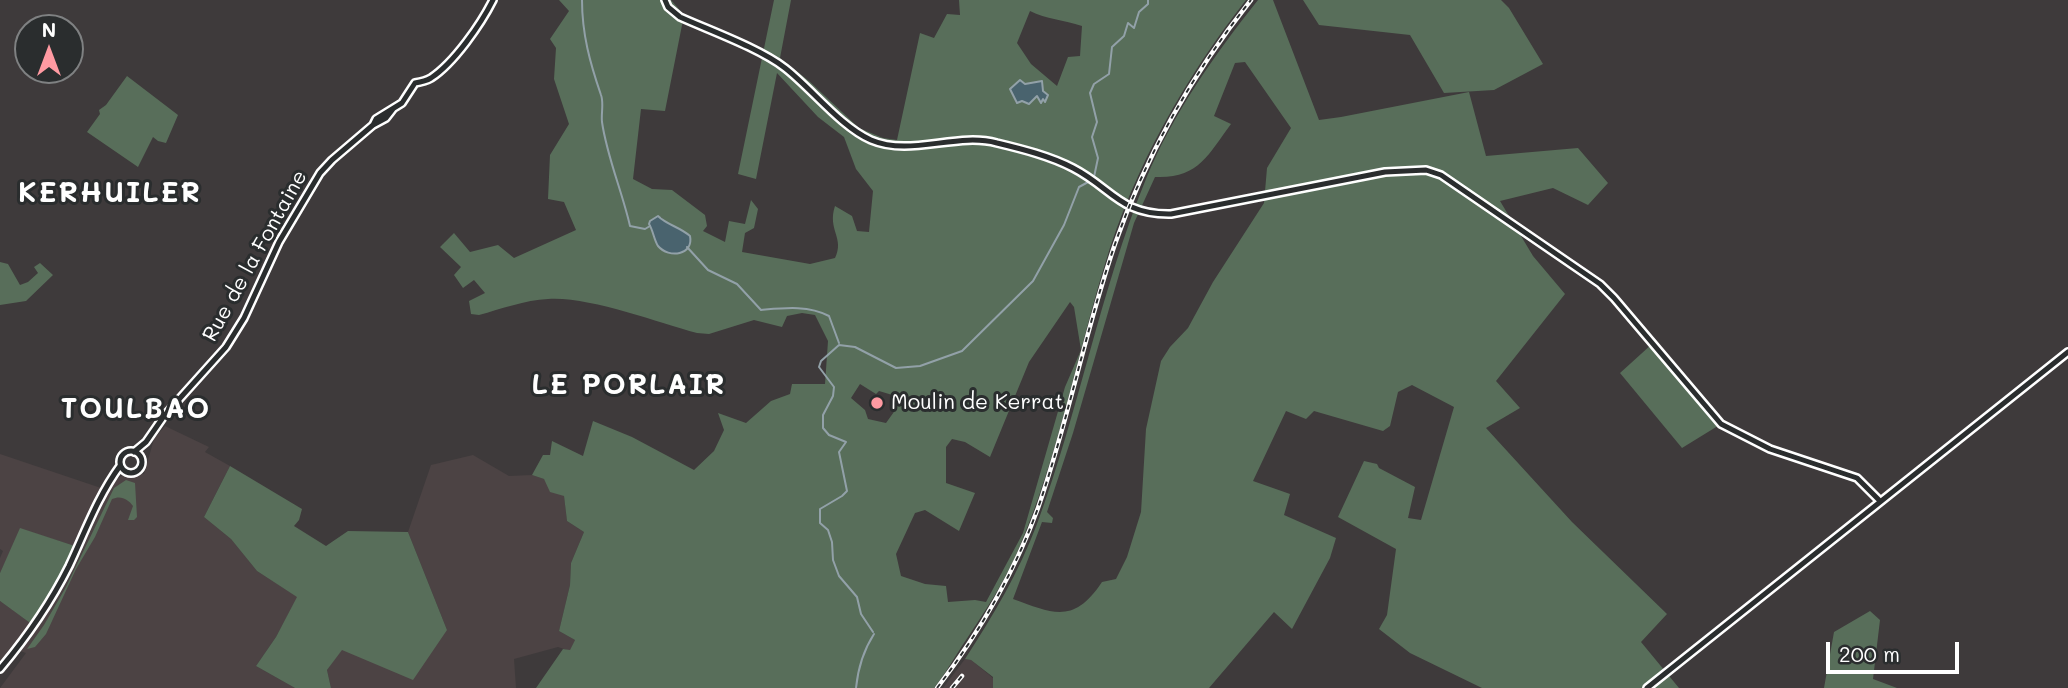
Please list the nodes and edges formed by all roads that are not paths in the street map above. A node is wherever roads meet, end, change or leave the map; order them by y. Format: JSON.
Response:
{"nodes":[{"id":1,"x":493,"y":0,"type":"edge"},
{"id":2,"x":665,"y":0,"type":"edge"},
{"id":3,"x":2068,"y":352,"type":"edge"},
{"id":4,"x":146,"y":442,"type":"junction"},
{"id":5,"x":134,"y":452,"type":"junction"},
{"id":6,"x":141,"y":457,"type":"junction"},
{"id":7,"x":120,"y":466,"type":"junction"},
{"id":8,"x":127,"y":473,"type":"junction"},
{"id":9,"x":113,"y":478,"type":"junction"},
{"id":10,"x":1880,"y":501,"type":"junction"},
{"id":11,"x":0,"y":669,"type":"edge"},
{"id":12,"x":1647,"y":688,"type":"edge"}],
"edges":[{"from":1,"to":4,"type":"main road","name":"Rue de la Fontaine"},
{"from":2,"to":10,"type":"main road"},
{"from":3,"to":10,"type":"main road"},
{"from":4,"to":5,"type":"main road","name":"Rue de la Fontaine"},
{"from":4,"to":6,"type":"main road","name":"Rue de la Fontaine"},
{"from":5,"to":6,"type":"main road"},
{"from":5,"to":7,"type":"main road"},
{"from":6,"to":8,"type":"main road"},
{"from":7,"to":8,"type":"main road"},
{"from":7,"to":9,"type":"main road"},
{"from":8,"to":9,"type":"main road"},
{"from":9,"to":11,"type":"main road"},
{"from":10,"to":12,"type":"main road"}]}
